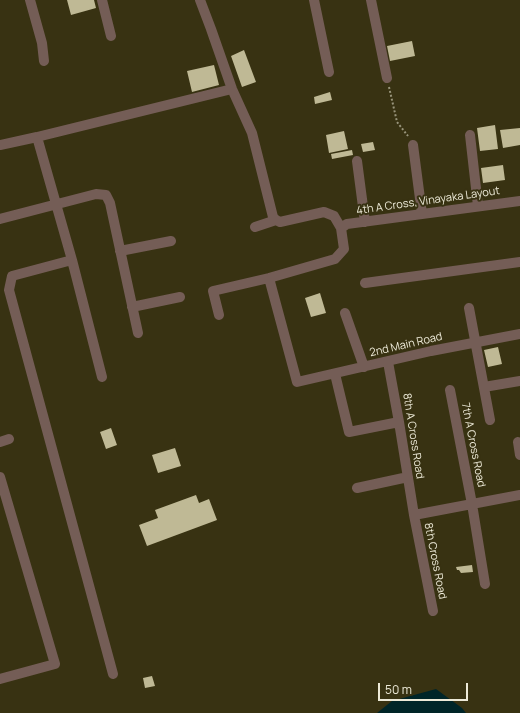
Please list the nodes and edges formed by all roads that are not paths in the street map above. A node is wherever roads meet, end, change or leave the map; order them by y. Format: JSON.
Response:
{"nodes":[{"id":1,"x":30,"y":0,"type":"edge"},
{"id":2,"x":102,"y":0,"type":"edge"},
{"id":3,"x":200,"y":0,"type":"edge"},
{"id":4,"x":314,"y":0,"type":"edge"},
{"id":5,"x":370,"y":0,"type":"edge"},
{"id":6,"x":111,"y":36,"type":"dead end"},
{"id":7,"x":44,"y":60,"type":"dead end"},
{"id":8,"x":329,"y":72,"type":"dead end"},
{"id":9,"x":387,"y":78,"type":"road end"},
{"id":10,"x":232,"y":89,"type":"junction"},
{"id":11,"x":470,"y":135,"type":"dead end"},
{"id":12,"x":37,"y":137,"type":"junction"},
{"id":13,"x":0,"y":145,"type":"edge"},
{"id":14,"x":413,"y":145,"type":"road end"},
{"id":15,"x":357,"y":161,"type":"dead end"},
{"id":16,"x":520,"y":200,"type":"edge"},
{"id":17,"x":56,"y":204,"type":"junction"},
{"id":18,"x":478,"y":206,"type":"junction"},
{"id":19,"x":422,"y":214,"type":"junction"},
{"id":20,"x":0,"y":219,"type":"edge"},
{"id":21,"x":276,"y":220,"type":"junction"},
{"id":22,"x":365,"y":222,"type":"junction"},
{"id":23,"x":255,"y":227,"type":"dead end"},
{"id":24,"x":341,"y":228,"type":"junction"},
{"id":25,"x":171,"y":241,"type":"dead end"},
{"id":26,"x":120,"y":251,"type":"junction"},
{"id":27,"x":72,"y":260,"type":"junction"},
{"id":28,"x":520,"y":262,"type":"edge"},
{"id":29,"x":269,"y":278,"type":"junction"},
{"id":30,"x":366,"y":283,"type":"dead end"},
{"id":31,"x":180,"y":297,"type":"dead end"},
{"id":32,"x":132,"y":308,"type":"junction"},
{"id":33,"x":469,"y":308,"type":"dead end"},
{"id":34,"x":345,"y":313,"type":"dead end"},
{"id":35,"x":219,"y":316,"type":"dead end"},
{"id":36,"x":138,"y":333,"type":"dead end"},
{"id":37,"x":520,"y":334,"type":"edge"},
{"id":38,"x":475,"y":342,"type":"junction"},
{"id":39,"x":388,"y":362,"type":"junction"},
{"id":40,"x":364,"y":367,"type":"junction"},
{"id":41,"x":335,"y":374,"type":"junction"},
{"id":42,"x":102,"y":378,"type":"dead end"},
{"id":43,"x":520,"y":381,"type":"edge"},
{"id":44,"x":484,"y":387,"type":"junction"},
{"id":45,"x":450,"y":390,"type":"dead end"},
{"id":46,"x":490,"y":420,"type":"dead end"},
{"id":47,"x":399,"y":422,"type":"junction"},
{"id":48,"x":518,"y":442,"type":"dead end"},
{"id":49,"x":520,"y":455,"type":"edge"},
{"id":50,"x":408,"y":477,"type":"junction"},
{"id":51,"x":0,"y":478,"type":"edge"},
{"id":52,"x":357,"y":488,"type":"dead end"},
{"id":53,"x":520,"y":495,"type":"edge"},
{"id":54,"x":472,"y":504,"type":"junction"},
{"id":55,"x":414,"y":515,"type":"junction"},
{"id":56,"x":485,"y":584,"type":"dead end"},
{"id":57,"x":433,"y":611,"type":"dead end"},
{"id":58,"x":113,"y":674,"type":"dead end"},
{"id":59,"x":1,"y":676,"type":"edge"}],
"edges":[{"from":1,"to":7,"type":"street"},
{"from":2,"to":6,"type":"street"},
{"from":3,"to":10,"type":"street"},
{"from":4,"to":8,"type":"street"},
{"from":5,"to":9,"type":"street"},
{"from":10,"to":12,"type":"street"},
{"from":10,"to":21,"type":"street"},
{"from":11,"to":18,"type":"street"},
{"from":12,"to":13,"type":"street"},
{"from":12,"to":17,"type":"street"},
{"from":14,"to":19,"type":"street"},
{"from":15,"to":22,"type":"street"},
{"from":16,"to":18,"type":"street","name":"4th A Cross, Vinayaka Layout"},
{"from":17,"to":20,"type":"street"},
{"from":17,"to":26,"type":"street"},
{"from":17,"to":27,"type":"street"},
{"from":18,"to":19,"type":"street","name":"4th A Cross, Vinayaka Layout"},
{"from":19,"to":22,"type":"street","name":"4th A Cross, Vinayaka Layout"},
{"from":21,"to":23,"type":"street"},
{"from":21,"to":24,"type":"street"},
{"from":22,"to":24,"type":"street","name":"4th A Cross, Vinayaka Layout"},
{"from":24,"to":29,"type":"street"},
{"from":25,"to":26,"type":"street"},
{"from":26,"to":32,"type":"street"},
{"from":27,"to":42,"type":"street"},
{"from":27,"to":58,"type":"street"},
{"from":28,"to":30,"type":"street"},
{"from":29,"to":35,"type":"street"},
{"from":29,"to":41,"type":"street","name":"2nd Main Road"},
{"from":31,"to":32,"type":"street"},
{"from":32,"to":36,"type":"street"},
{"from":33,"to":38,"type":"street"},
{"from":34,"to":40,"type":"street"},
{"from":37,"to":38,"type":"street","name":"2nd Main Road"},
{"from":38,"to":39,"type":"street","name":"2nd Main Road"},
{"from":38,"to":44,"type":"street"},
{"from":39,"to":40,"type":"street","name":"2nd Main Road"},
{"from":39,"to":47,"type":"street","name":"8th A Cross Road"},
{"from":40,"to":41,"type":"street","name":"2nd Main Road"},
{"from":41,"to":47,"type":"street"},
{"from":43,"to":44,"type":"street"},
{"from":44,"to":46,"type":"street"},
{"from":45,"to":54,"type":"street","name":"7th A Cross Road"},
{"from":47,"to":50,"type":"street","name":"8th A Cross Road"},
{"from":48,"to":49,"type":"street"},
{"from":50,"to":52,"type":"street"},
{"from":50,"to":55,"type":"street","name":"8th A Cross Road"},
{"from":51,"to":59,"type":"street"},
{"from":53,"to":54,"type":"street"},
{"from":54,"to":55,"type":"street"},
{"from":54,"to":56,"type":"street","name":"7th A Cross Road"},
{"from":55,"to":57,"type":"street","name":"8th Cross Road"}]}
